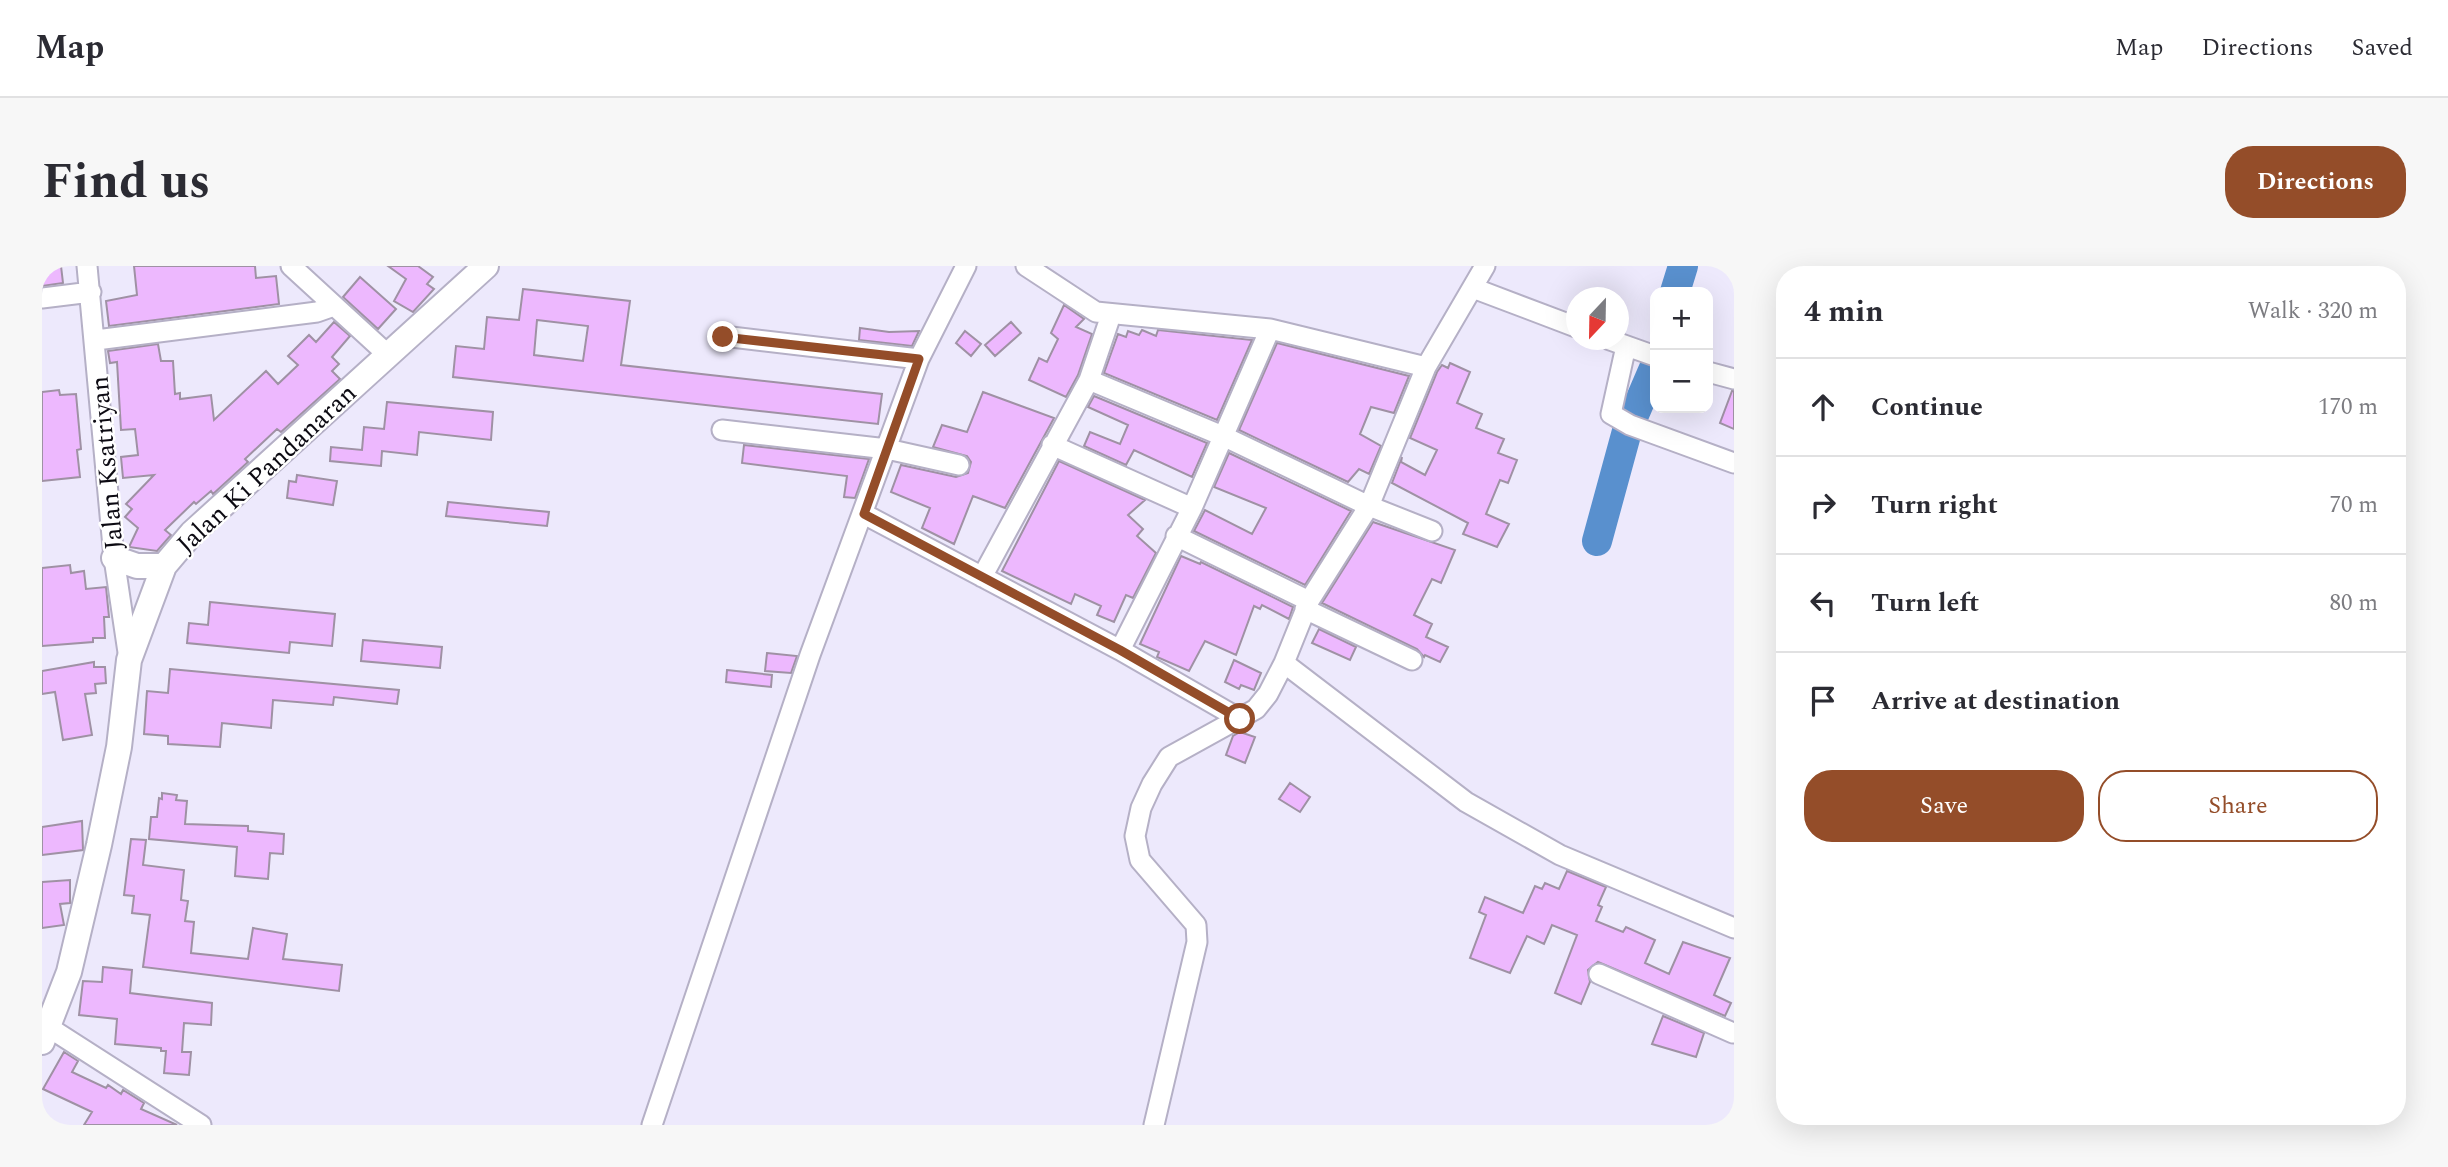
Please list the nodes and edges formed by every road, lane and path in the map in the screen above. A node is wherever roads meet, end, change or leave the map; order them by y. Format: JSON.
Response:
{"nodes":[{"id":1,"x":87,"y":266,"type":"edge"},
{"id":2,"x":291,"y":266,"type":"edge"},
{"id":3,"x":486,"y":266,"type":"edge"},
{"id":4,"x":966,"y":266,"type":"edge"},
{"id":5,"x":1026,"y":266,"type":"edge"},
{"id":6,"x":1485,"y":266,"type":"edge"},
{"id":7,"x":1473,"y":288,"type":"junction"},
{"id":8,"x":92,"y":292,"type":"junction"},
{"id":9,"x":42,"y":298,"type":"edge"},
{"id":10,"x":334,"y":306,"type":"junction"},
{"id":11,"x":1111,"y":316,"type":"junction"},
{"id":12,"x":1566,"y":323,"type":"edge"},
{"id":13,"x":1270,"y":329,"type":"junction"},
{"id":14,"x":723,"y":337,"type":"dead end"},
{"id":15,"x":96,"y":340,"type":"junction"},
{"id":16,"x":1633,"y":348,"type":"edge"},
{"id":17,"x":387,"y":354,"type":"junction"},
{"id":18,"x":919,"y":359,"type":"junction"},
{"id":19,"x":1426,"y":367,"type":"junction"},
{"id":20,"x":1713,"y":373,"type":"edge"},
{"id":21,"x":1734,"y":379,"type":"edge"},
{"id":22,"x":1089,"y":380,"type":"junction"},
{"id":23,"x":722,"y":430,"type":"dead end"},
{"id":24,"x":1225,"y":437,"type":"junction"},
{"id":25,"x":1052,"y":445,"type":"junction"},
{"id":26,"x":887,"y":449,"type":"junction"},
{"id":27,"x":1734,"y":463,"type":"edge"},
{"id":28,"x":960,"y":465,"type":"dead end"},
{"id":29,"x":1369,"y":506,"type":"junction"},
{"id":30,"x":1192,"y":508,"type":"junction"},
{"id":31,"x":864,"y":514,"type":"junction"},
{"id":32,"x":1432,"y":531,"type":"dead end"},
{"id":33,"x":1176,"y":536,"type":"junction"},
{"id":34,"x":114,"y":558,"type":"junction"},
{"id":35,"x":164,"y":566,"type":"junction"},
{"id":36,"x":982,"y":577,"type":"junction"},
{"id":37,"x":1307,"y":605,"type":"junction"},
{"id":38,"x":1120,"y":650,"type":"junction"},
{"id":39,"x":129,"y":660,"type":"junction"},
{"id":40,"x":1412,"y":660,"type":"dead end"},
{"id":41,"x":1284,"y":663,"type":"junction"},
{"id":42,"x":1240,"y":719,"type":"junction"},
{"id":43,"x":1734,"y":928,"type":"edge"},
{"id":44,"x":1599,"y":974,"type":"dead end"},
{"id":45,"x":47,"y":1026,"type":"edge"},
{"id":46,"x":1734,"y":1033,"type":"edge"},
{"id":47,"x":201,"y":1125,"type":"edge"},
{"id":48,"x":652,"y":1125,"type":"edge"},
{"id":49,"x":1154,"y":1125,"type":"edge"}],
"edges":[{"from":1,"to":8,"type":"street","name":"Jalan Ksatriyan"},
{"from":2,"to":10,"type":"street"},
{"from":3,"to":17,"type":"main road","name":"Jalan Ki Pandanaran"},
{"from":4,"to":18,"type":"street"},
{"from":5,"to":11,"type":"street"},
{"from":6,"to":7,"type":"street"},
{"from":7,"to":12,"type":"street"},
{"from":7,"to":19,"type":"street"},
{"from":8,"to":9,"type":"street"},
{"from":8,"to":15,"type":"street","name":"Jalan Ksatriyan"},
{"from":10,"to":15,"type":"street"},
{"from":10,"to":17,"type":"street"},
{"from":11,"to":13,"type":"street"},
{"from":11,"to":22,"type":"street"},
{"from":13,"to":19,"type":"street"},
{"from":13,"to":24,"type":"street"},
{"from":14,"to":18,"type":"street"},
{"from":15,"to":34,"type":"street","name":"Jalan Ksatriyan"},
{"from":16,"to":27,"type":"street"},
{"from":17,"to":35,"type":"main road","name":"Jalan Ki Pandanaran"},
{"from":18,"to":26,"type":"street"},
{"from":19,"to":29,"type":"street"},
{"from":20,"to":21,"type":"street"},
{"from":22,"to":24,"type":"street"},
{"from":22,"to":25,"type":"street"},
{"from":23,"to":26,"type":"street"},
{"from":24,"to":29,"type":"street"},
{"from":24,"to":30,"type":"street"},
{"from":25,"to":30,"type":"street"},
{"from":25,"to":36,"type":"street"},
{"from":26,"to":28,"type":"street"},
{"from":26,"to":31,"type":"street"},
{"from":29,"to":32,"type":"street"},
{"from":29,"to":37,"type":"street"},
{"from":30,"to":33,"type":"street"},
{"from":31,"to":36,"type":"street"},
{"from":31,"to":48,"type":"street"},
{"from":33,"to":37,"type":"street"},
{"from":33,"to":38,"type":"street"},
{"from":34,"to":35,"type":"main road"},
{"from":34,"to":39,"type":"street","name":"Jalan Ksatriyan"},
{"from":35,"to":39,"type":"main road","name":"Jalan Ki Pandanaran"},
{"from":36,"to":38,"type":"street"},
{"from":37,"to":40,"type":"street"},
{"from":37,"to":41,"type":"street"},
{"from":38,"to":42,"type":"street"},
{"from":39,"to":45,"type":"main road","name":"Jalan Ki Pandanaran"},
{"from":41,"to":42,"type":"street"},
{"from":41,"to":43,"type":"street"},
{"from":42,"to":49,"type":"street"},
{"from":44,"to":46,"type":"street"},
{"from":45,"to":47,"type":"street"}]}
